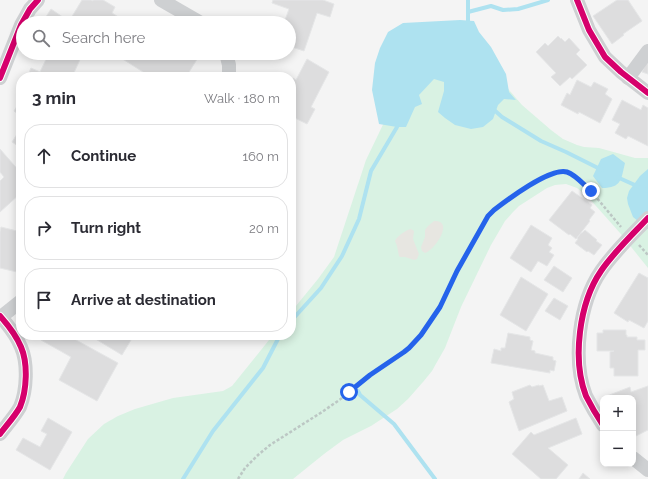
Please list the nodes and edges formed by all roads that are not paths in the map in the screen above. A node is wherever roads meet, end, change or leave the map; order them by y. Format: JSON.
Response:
{"nodes":[{"id":1,"x":38,"y":0,"type":"edge"},
{"id":2,"x":160,"y":0,"type":"edge"},
{"id":3,"x":577,"y":0,"type":"edge"},
{"id":4,"x":26,"y":16,"type":"edge"},
{"id":5,"x":189,"y":16,"type":"edge"},
{"id":6,"x":16,"y":38,"type":"edge"},
{"id":7,"x":648,"y":51,"type":"edge"},
{"id":8,"x":228,"y":60,"type":"edge"},
{"id":9,"x":229,"y":72,"type":"edge"},
{"id":10,"x":0,"y":78,"type":"edge"},
{"id":11,"x":628,"y":78,"type":"junction"},
{"id":12,"x":648,"y":93,"type":"edge"},
{"id":13,"x":648,"y":218,"type":"edge"},
{"id":14,"x":16,"y":305,"type":"edge"},
{"id":15,"x":0,"y":317,"type":"edge"},
{"id":16,"x":16,"y":338,"type":"edge"},
{"id":17,"x":17,"y":340,"type":"edge"},
{"id":18,"x":600,"y":420,"type":"edge"},
{"id":19,"x":0,"y":434,"type":"edge"},
{"id":20,"x":636,"y":460,"type":"edge"},
{"id":21,"x":648,"y":470,"type":"edge"}],
"edges":[{"from":1,"to":4,"type":"street"},
{"from":2,"to":5,"type":"street"},
{"from":3,"to":11,"type":"street"},
{"from":6,"to":10,"type":"street"},
{"from":7,"to":11,"type":"street"},
{"from":8,"to":9,"type":"street"},
{"from":11,"to":12,"type":"street"},
{"from":13,"to":18,"type":"street"},
{"from":14,"to":15,"type":"street"},
{"from":15,"to":16,"type":"street"},
{"from":17,"to":19,"type":"street"},
{"from":20,"to":21,"type":"street"}]}
